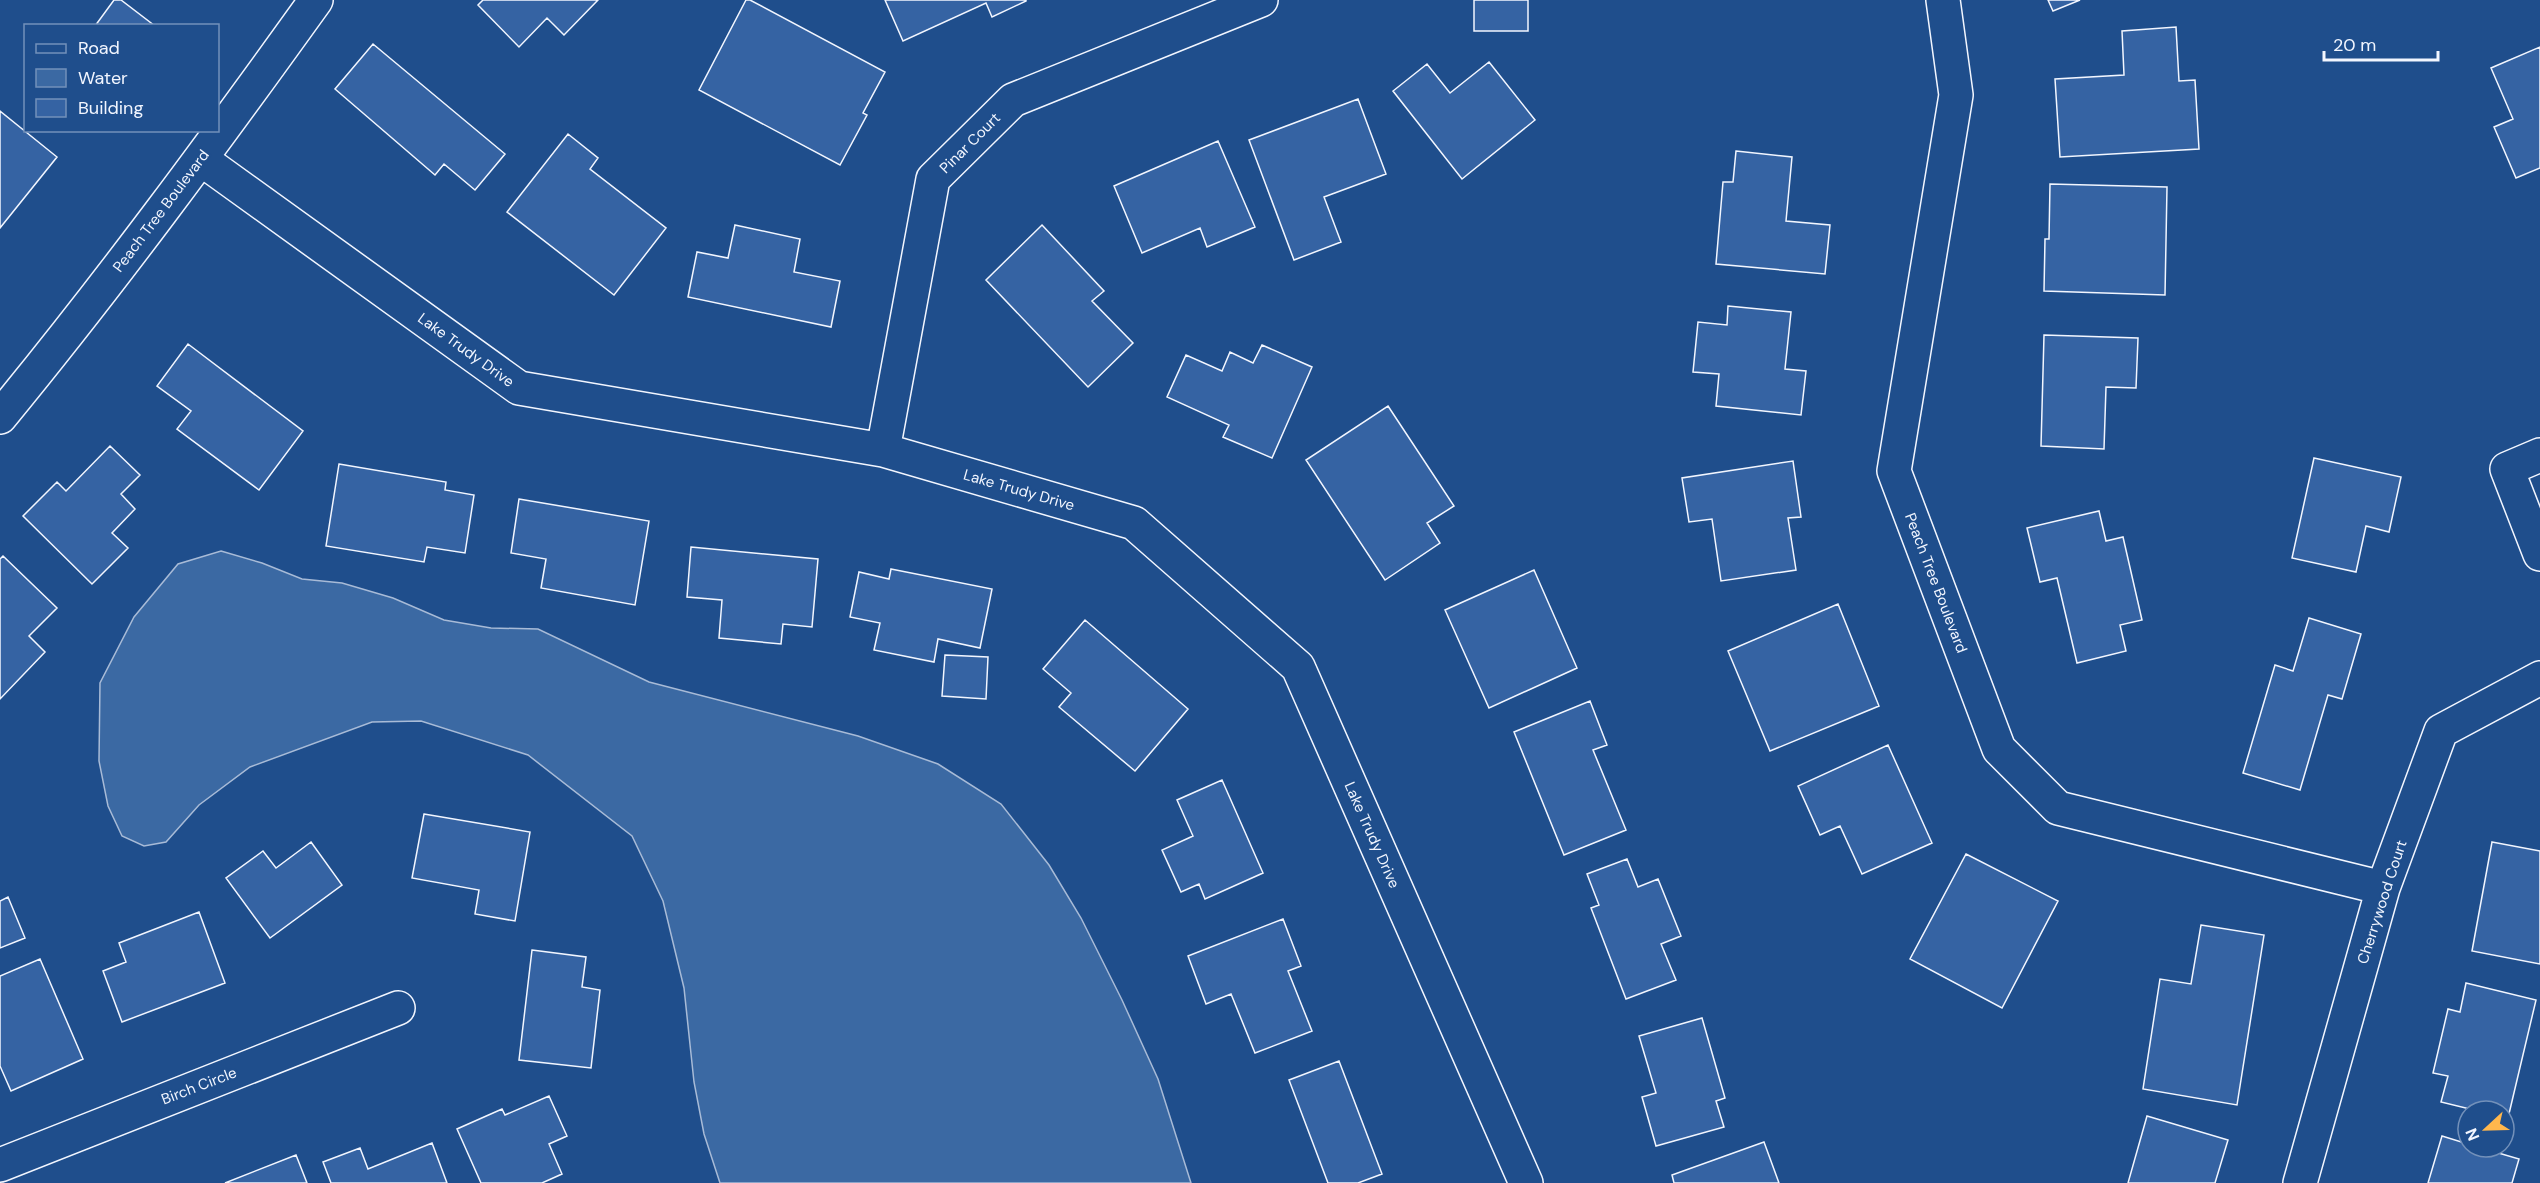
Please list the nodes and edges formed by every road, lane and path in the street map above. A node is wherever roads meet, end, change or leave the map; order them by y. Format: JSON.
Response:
{"nodes":[{"id":1,"x":315,"y":0,"type":"edge"},
{"id":2,"x":1261,"y":0,"type":"edge"},
{"id":3,"x":1943,"y":0,"type":"edge"},
{"id":4,"x":201,"y":159,"type":"junction"},
{"id":5,"x":0,"y":417,"type":"edge"},
{"id":6,"x":883,"y":450,"type":"junction"},
{"id":7,"x":2540,"y":455,"type":"edge"},
{"id":8,"x":2540,"y":554,"type":"edge"},
{"id":9,"x":2540,"y":678,"type":"edge"},
{"id":10,"x":2383,"y":888,"type":"junction"},
{"id":11,"x":398,"y":1008,"type":"dead end"},
{"id":12,"x":0,"y":1164,"type":"edge"},
{"id":13,"x":1526,"y":1183,"type":"edge"},
{"id":14,"x":2300,"y":1183,"type":"edge"}],
"edges":[{"from":1,"to":4,"type":"street","name":"Peach Tree Boulevard"},
{"from":2,"to":6,"type":"street","name":"Pinar Court"},
{"from":3,"to":10,"type":"street","name":"Peach Tree Boulevard"},
{"from":4,"to":5,"type":"street","name":"Peach Tree Boulevard"},
{"from":4,"to":6,"type":"street","name":"Lake Trudy Drive"},
{"from":6,"to":13,"type":"street","name":"Lake Trudy Drive"},
{"from":7,"to":8,"type":"street"},
{"from":9,"to":10,"type":"street","name":"Cherrywood Court"},
{"from":10,"to":14,"type":"street","name":"Cherrywood Court"},
{"from":11,"to":12,"type":"street","name":"Birch Circle"}]}
